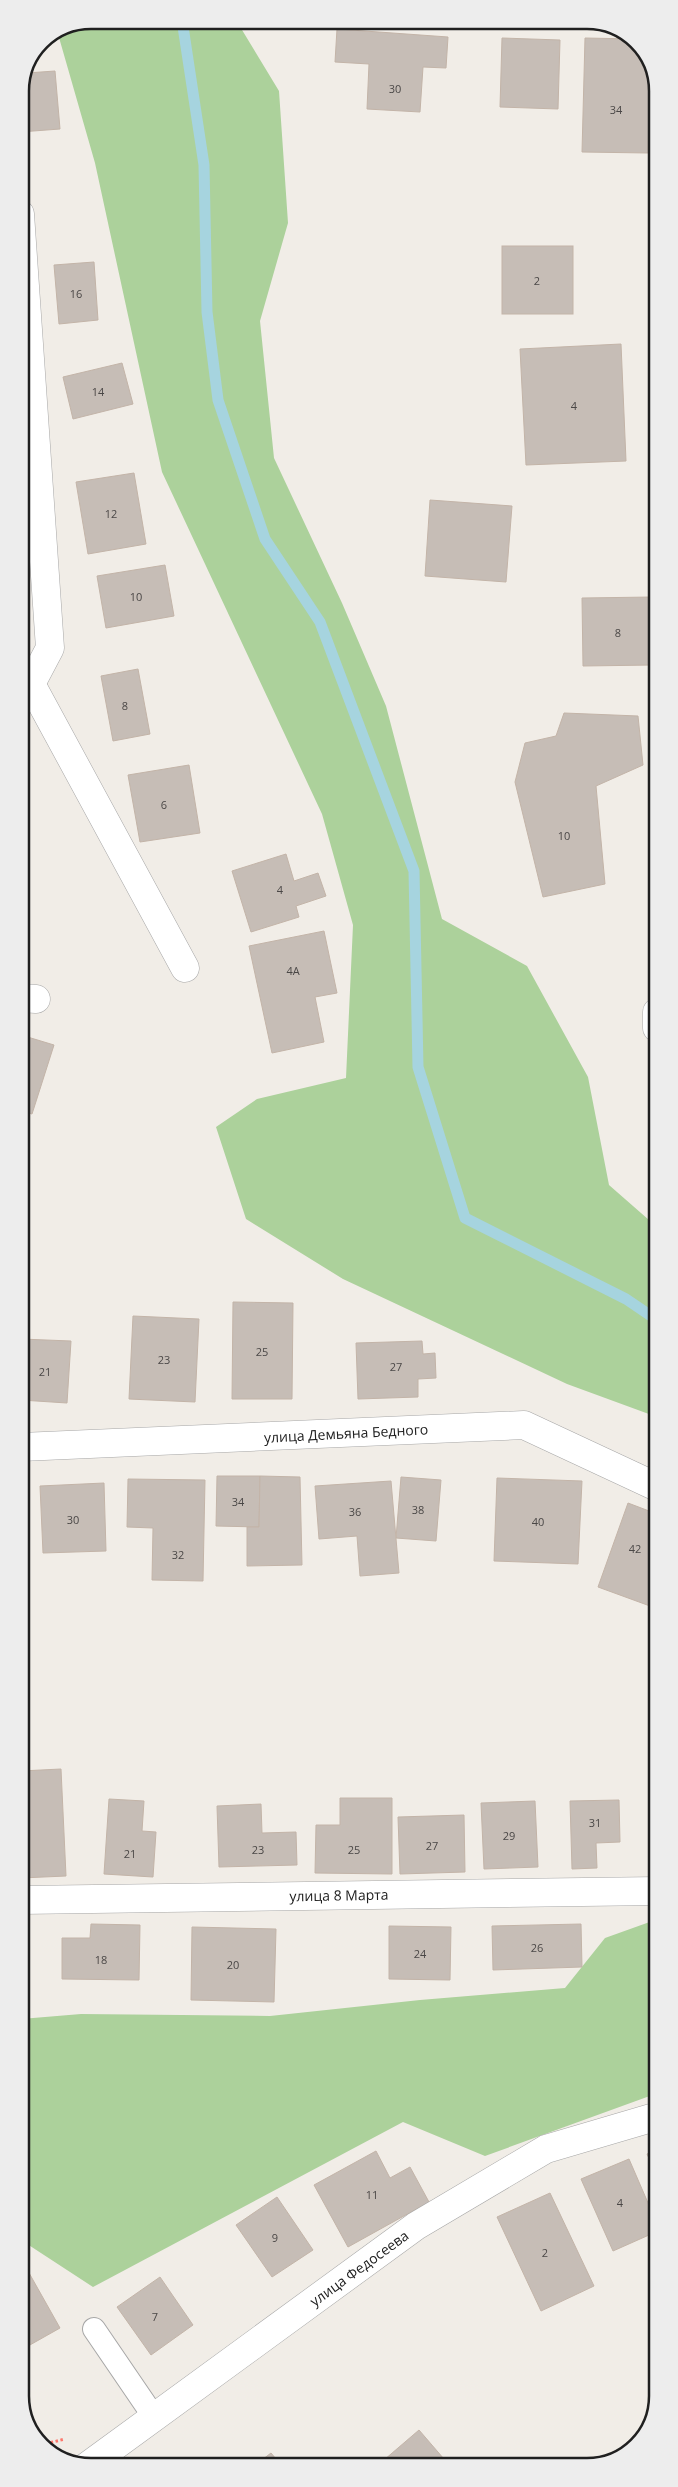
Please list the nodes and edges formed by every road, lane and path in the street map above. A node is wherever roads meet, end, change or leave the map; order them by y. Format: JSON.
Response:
{"nodes":[{"id":1,"x":29,"y":344,"type":"edge"},
{"id":2,"x":29,"y":680,"type":"edge"},
{"id":3,"x":29,"y":690,"type":"edge"},
{"id":4,"x":185,"y":968,"type":"dead end"},
{"id":5,"x":29,"y":1447,"type":"edge"},
{"id":6,"x":649,"y":1484,"type":"edge"},
{"id":7,"x":649,"y":1891,"type":"edge"},
{"id":8,"x":29,"y":1900,"type":"edge"},
{"id":9,"x":649,"y":2119,"type":"edge"},
{"id":10,"x":94,"y":2329,"type":"dead end"},
{"id":11,"x":154,"y":2417,"type":"junction"},
{"id":12,"x":65,"y":2439,"type":"dead end"},
{"id":13,"x":50,"y":2443,"type":"edge"},
{"id":14,"x":105,"y":2458,"type":"edge"}],
"edges":[{"from":1,"to":2,"type":"street"},
{"from":3,"to":4,"type":"street"},
{"from":5,"to":6,"type":"street","name":"улица Демьяна Бедного"},
{"from":7,"to":8,"type":"street","name":"улица 8 Марта"},
{"from":9,"to":11,"type":"street","name":"улица Федосеева"},
{"from":10,"to":11,"type":"lane"},
{"from":11,"to":14,"type":"street","name":"улица Федосеева"},
{"from":12,"to":13,"type":"path"}]}
